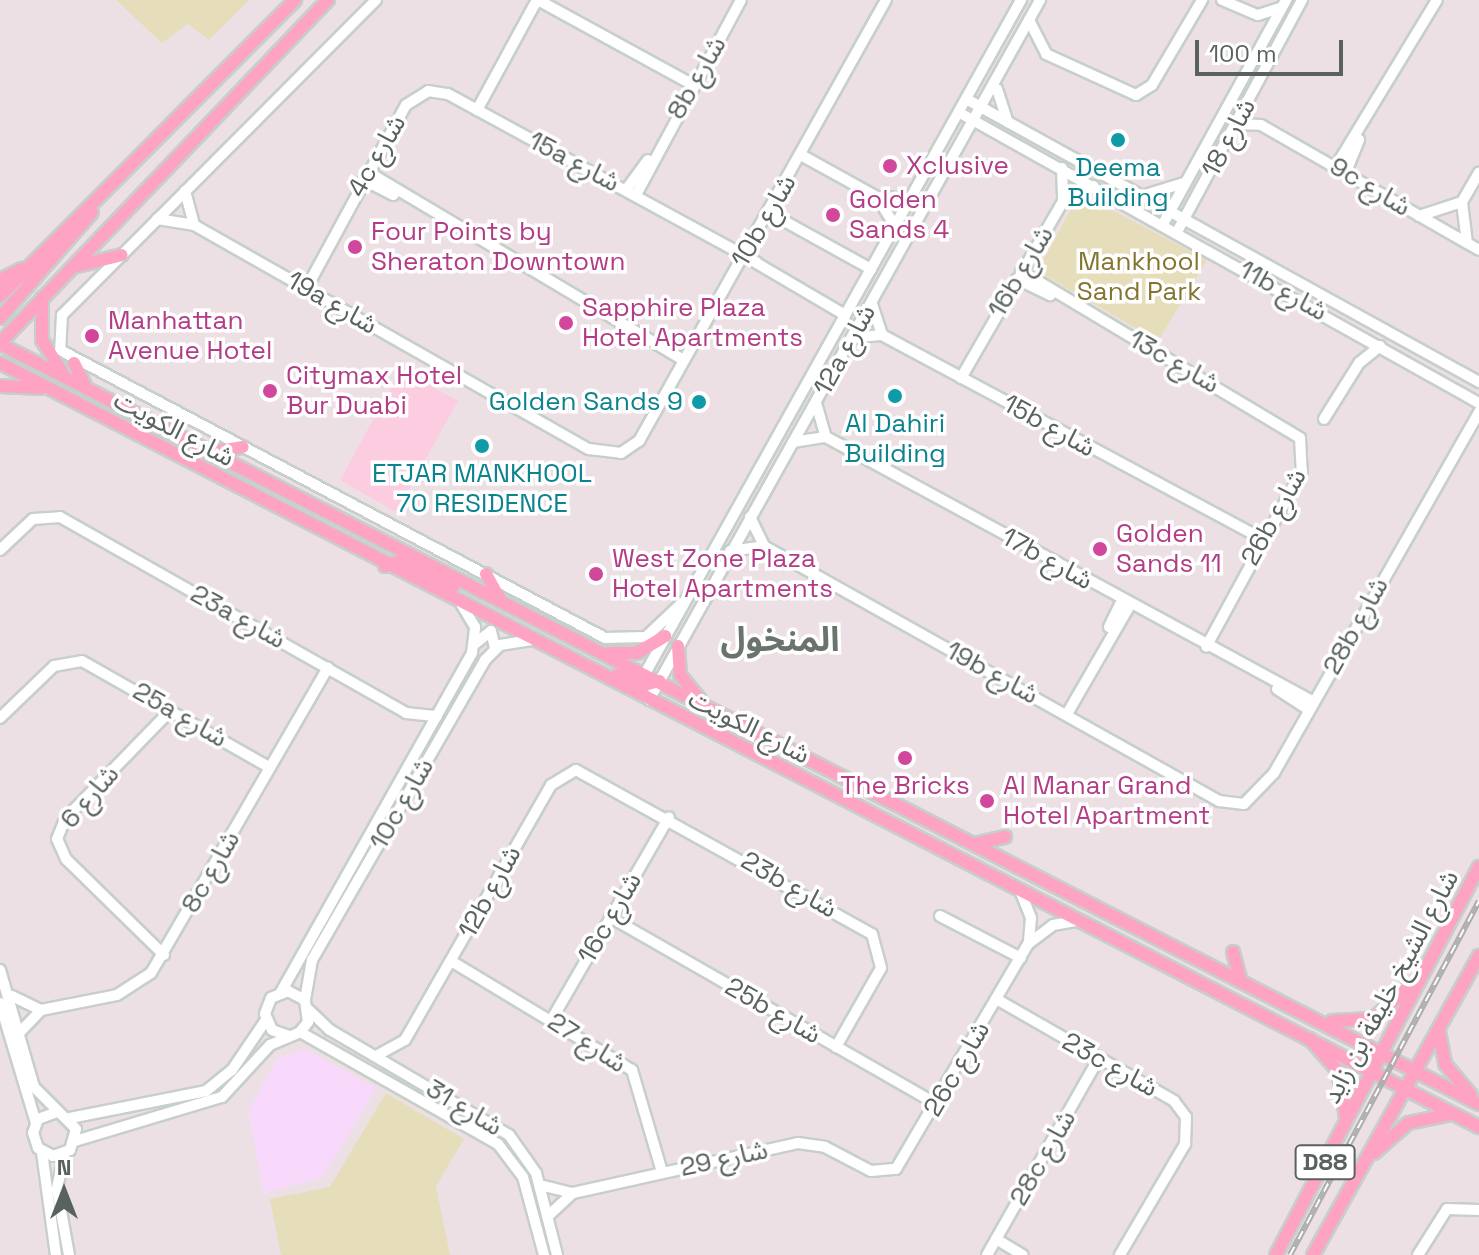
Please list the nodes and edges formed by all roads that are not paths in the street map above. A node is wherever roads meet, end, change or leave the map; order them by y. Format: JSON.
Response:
{"nodes":[{"id":1,"x":295,"y":0,"type":"edge"},
{"id":2,"x":328,"y":0,"type":"edge"},
{"id":3,"x":376,"y":0,"type":"edge"},
{"id":4,"x":741,"y":0,"type":"edge"},
{"id":5,"x":886,"y":0,"type":"edge"},
{"id":6,"x":1021,"y":0,"type":"edge"},
{"id":7,"x":1040,"y":0,"type":"edge"},
{"id":8,"x":1202,"y":0,"type":"edge"},
{"id":9,"x":1222,"y":0,"type":"edge"},
{"id":10,"x":1302,"y":0,"type":"edge"},
{"id":11,"x":1437,"y":0,"type":"edge"},
{"id":12,"x":537,"y":2,"type":"edge"},
{"id":13,"x":1284,"y":4,"type":"edge"},
{"id":14,"x":1029,"y":20,"type":"junction"},
{"id":15,"x":997,"y":86,"type":"junction"},
{"id":16,"x":691,"y":89,"type":"junction"},
{"id":17,"x":448,"y":94,"type":"joint"},
{"id":18,"x":1251,"y":97,"type":"junction"},
{"id":19,"x":968,"y":100,"type":"junction"},
{"id":20,"x":474,"y":108,"type":"junction"},
{"id":21,"x":984,"y":109,"type":"junction"},
{"id":22,"x":960,"y":113,"type":"junction"},
{"id":23,"x":977,"y":122,"type":"junction"},
{"id":24,"x":1010,"y":123,"type":"junction"},
{"id":25,"x":1236,"y":124,"type":"junction"},
{"id":26,"x":1261,"y":125,"type":"junction"},
{"id":27,"x":995,"y":132,"type":"junction"},
{"id":28,"x":966,"y":140,"type":"junction"},
{"id":29,"x":802,"y":152,"type":"junction"},
{"id":30,"x":1062,"y":168,"type":"junction"},
{"id":31,"x":1341,"y":169,"type":"junction"},
{"id":32,"x":1479,"y":172,"type":"edge"},
{"id":33,"x":366,"y":176,"type":"junction"},
{"id":34,"x":1190,"y":179,"type":"junction"},
{"id":35,"x":1094,"y":186,"type":"junction"},
{"id":36,"x":185,"y":191,"type":"junction"},
{"id":37,"x":631,"y":192,"type":"junction"},
{"id":38,"x":1145,"y":194,"type":"junction"},
{"id":39,"x":1200,"y":194,"type":"junction"},
{"id":40,"x":877,"y":197,"type":"junction"},
{"id":41,"x":911,"y":198,"type":"junction"},
{"id":42,"x":1063,"y":201,"type":"junction"},
{"id":43,"x":97,"y":202,"type":"junction"},
{"id":44,"x":1462,"y":202,"type":"junction"},
{"id":45,"x":1171,"y":209,"type":"junction"},
{"id":46,"x":768,"y":212,"type":"junction"},
{"id":47,"x":1419,"y":216,"type":"junction"},
{"id":48,"x":1186,"y":218,"type":"junction"},
{"id":49,"x":157,"y":219,"type":"junction"},
{"id":50,"x":1163,"y":224,"type":"junction"},
{"id":51,"x":194,"y":225,"type":"junction"},
{"id":52,"x":895,"y":226,"type":"junction"},
{"id":53,"x":1207,"y":230,"type":"junction"},
{"id":54,"x":1177,"y":232,"type":"junction"},
{"id":55,"x":1467,"y":243,"type":"junction"},
{"id":56,"x":1479,"y":250,"type":"edge"},
{"id":57,"x":122,"y":255,"type":"junction"},
{"id":58,"x":744,"y":255,"type":"junction"},
{"id":59,"x":35,"y":262,"type":"junction"},
{"id":60,"x":73,"y":267,"type":"junction"},
{"id":61,"x":871,"y":269,"type":"junction"},
{"id":62,"x":1019,"y":275,"type":"junction"},
{"id":63,"x":0,"y":280,"type":"edge"},
{"id":64,"x":302,"y":286,"type":"junction"},
{"id":65,"x":0,"y":296,"type":"edge"},
{"id":66,"x":43,"y":296,"type":"junction"},
{"id":67,"x":872,"y":304,"type":"junction"},
{"id":68,"x":845,"y":315,"type":"junction"},
{"id":69,"x":0,"y":318,"type":"edge"},
{"id":70,"x":1357,"y":333,"type":"junction"},
{"id":71,"x":882,"y":335,"type":"junction"},
{"id":72,"x":852,"y":338,"type":"junction"},
{"id":73,"x":0,"y":344,"type":"edge"},
{"id":74,"x":1380,"y":346,"type":"junction"},
{"id":75,"x":685,"y":356,"type":"junction"},
{"id":76,"x":0,"y":363,"type":"edge"},
{"id":77,"x":74,"y":363,"type":"junction"},
{"id":78,"x":1359,"y":363,"type":"junction"},
{"id":79,"x":957,"y":376,"type":"junction"},
{"id":80,"x":67,"y":378,"type":"junction"},
{"id":81,"x":1479,"y":382,"type":"edge"},
{"id":82,"x":0,"y":386,"type":"edge"},
{"id":83,"x":85,"y":386,"type":"junction"},
{"id":84,"x":52,"y":390,"type":"junction"},
{"id":85,"x":1475,"y":400,"type":"edge"},
{"id":86,"x":816,"y":403,"type":"junction"},
{"id":87,"x":1476,"y":415,"type":"edge"},
{"id":88,"x":1324,"y":419,"type":"dead end"},
{"id":89,"x":1288,"y":427,"type":"joint"},
{"id":90,"x":826,"y":437,"type":"junction"},
{"id":91,"x":639,"y":441,"type":"joint"},
{"id":92,"x":793,"y":442,"type":"junction"},
{"id":93,"x":243,"y":447,"type":"junction"},
{"id":94,"x":214,"y":452,"type":"junction"},
{"id":95,"x":750,"y":517,"type":"junction"},
{"id":96,"x":1261,"y":543,"type":"junction"},
{"id":97,"x":764,"y":546,"type":"junction"},
{"id":98,"x":0,"y":550,"type":"edge"},
{"id":99,"x":730,"y":551,"type":"junction"},
{"id":100,"x":385,"y":566,"type":"junction"},
{"id":101,"x":486,"y":574,"type":"junction"},
{"id":102,"x":487,"y":594,"type":"junction"},
{"id":103,"x":501,"y":601,"type":"junction"},
{"id":104,"x":1126,"y":602,"type":"junction"},
{"id":105,"x":682,"y":603,"type":"junction"},
{"id":106,"x":462,"y":605,"type":"junction"},
{"id":107,"x":665,"y":636,"type":"junction"},
{"id":108,"x":532,"y":640,"type":"junction"},
{"id":109,"x":1202,"y":644,"type":"junction"},
{"id":110,"x":475,"y":645,"type":"junction"},
{"id":111,"x":678,"y":646,"type":"junction"},
{"id":112,"x":495,"y":649,"type":"junction"},
{"id":113,"x":603,"y":652,"type":"junction"},
{"id":114,"x":328,"y":668,"type":"junction"},
{"id":115,"x":659,"y":681,"type":"junction"},
{"id":116,"x":639,"y":683,"type":"junction"},
{"id":117,"x":649,"y":700,"type":"junction"},
{"id":118,"x":1312,"y":706,"type":"junction"},
{"id":119,"x":708,"y":708,"type":"junction"},
{"id":120,"x":171,"y":710,"type":"junction"},
{"id":121,"x":1063,"y":712,"type":"junction"},
{"id":122,"x":406,"y":713,"type":"junction"},
{"id":123,"x":437,"y":716,"type":"junction"},
{"id":124,"x":0,"y":718,"type":"edge"},
{"id":125,"x":423,"y":740,"type":"junction"},
{"id":126,"x":270,"y":768,"type":"junction"},
{"id":127,"x":593,"y":773,"type":"joint"},
{"id":128,"x":1219,"y":801,"type":"joint"},
{"id":129,"x":669,"y":817,"type":"junction"},
{"id":130,"x":1005,"y":837,"type":"dead end"},
{"id":131,"x":974,"y":844,"type":"junction"},
{"id":132,"x":1479,"y":867,"type":"edge"},
{"id":133,"x":1021,"y":893,"type":"junction"},
{"id":134,"x":940,"y":916,"type":"dead end"},
{"id":135,"x":610,"y":917,"type":"junction"},
{"id":136,"x":1076,"y":921,"type":"junction"},
{"id":137,"x":1028,"y":944,"type":"junction"},
{"id":138,"x":1233,"y":952,"type":"dead end"},
{"id":139,"x":164,"y":955,"type":"junction"},
{"id":140,"x":1479,"y":956,"type":"edge"},
{"id":141,"x":1021,"y":958,"type":"junction"},
{"id":142,"x":451,"y":961,"type":"junction"},
{"id":143,"x":0,"y":970,"type":"edge"},
{"id":144,"x":1419,"y":976,"type":"junction"},
{"id":145,"x":1240,"y":978,"type":"junction"},
{"id":146,"x":281,"y":992,"type":"junction"},
{"id":147,"x":12,"y":996,"type":"junction"},
{"id":148,"x":998,"y":1000,"type":"junction"},
{"id":149,"x":0,"y":1003,"type":"edge"},
{"id":150,"x":307,"y":1005,"type":"junction"},
{"id":151,"x":41,"y":1010,"type":"junction"},
{"id":152,"x":552,"y":1019,"type":"junction"},
{"id":153,"x":266,"y":1020,"type":"junction"},
{"id":154,"x":1325,"y":1021,"type":"junction"},
{"id":155,"x":1292,"y":1025,"type":"junction"},
{"id":156,"x":21,"y":1031,"type":"junction"},
{"id":157,"x":1438,"y":1031,"type":"junction"},
{"id":158,"x":294,"y":1034,"type":"junction"},
{"id":159,"x":405,"y":1040,"type":"junction"},
{"id":160,"x":836,"y":1047,"type":"junction"},
{"id":161,"x":1380,"y":1049,"type":"junction"},
{"id":162,"x":376,"y":1056,"type":"junction"},
{"id":163,"x":1098,"y":1060,"type":"junction"},
{"id":164,"x":1371,"y":1067,"type":"junction"},
{"id":165,"x":1417,"y":1070,"type":"junction"},
{"id":166,"x":406,"y":1074,"type":"junction"},
{"id":167,"x":1406,"y":1088,"type":"junction"},
{"id":168,"x":1479,"y":1103,"type":"edge"},
{"id":169,"x":936,"y":1104,"type":"junction"},
{"id":170,"x":57,"y":1112,"type":"junction"},
{"id":171,"x":1454,"y":1114,"type":"junction"},
{"id":172,"x":70,"y":1118,"type":"junction"},
{"id":173,"x":1346,"y":1121,"type":"junction"},
{"id":174,"x":36,"y":1123,"type":"junction"},
{"id":175,"x":1479,"y":1127,"type":"edge"},
{"id":176,"x":75,"y":1141,"type":"junction"},
{"id":177,"x":42,"y":1152,"type":"junction"},
{"id":178,"x":65,"y":1153,"type":"junction"},
{"id":179,"x":1359,"y":1170,"type":"junction"},
{"id":180,"x":871,"y":1171,"type":"joint"},
{"id":181,"x":662,"y":1172,"type":"junction"},
{"id":182,"x":540,"y":1185,"type":"junction"},
{"id":183,"x":573,"y":1193,"type":"junction"},
{"id":184,"x":1479,"y":1210,"type":"edge"},
{"id":185,"x":548,"y":1216,"type":"junction"},
{"id":186,"x":996,"y":1239,"type":"junction"},
{"id":187,"x":56,"y":1255,"type":"edge"},
{"id":188,"x":69,"y":1255,"type":"edge"},
{"id":189,"x":544,"y":1255,"type":"edge"},
{"id":190,"x":557,"y":1255,"type":"edge"},
{"id":191,"x":987,"y":1255,"type":"edge"},
{"id":192,"x":1023,"y":1255,"type":"edge"},
{"id":193,"x":1120,"y":1255,"type":"edge"},
{"id":194,"x":1276,"y":1255,"type":"edge"},
{"id":195,"x":1313,"y":1255,"type":"edge"},
{"id":196,"x":1418,"y":1255,"type":"edge"}],
"edges":[{"from":1,"to":43,"type":"main road"},
{"from":2,"to":60,"type":"main road"},
{"from":3,"to":36,"type":"street"},
{"from":4,"to":16,"type":"street","name":"8b شارع"},
{"from":5,"to":29,"type":"street","name":"10b شارع"},
{"from":6,"to":19,"type":"street","name":"12a شارع"},
{"from":7,"to":14,"type":"street","name":"12a شارع"},
{"from":8,"to":14,"type":"street"},
{"from":9,"to":13,"type":"street"},
{"from":10,"to":18,"type":"street","name":"شارع 18"},
{"from":11,"to":31,"type":"street"},
{"from":12,"to":16,"type":"street"},
{"from":12,"to":20,"type":"street"},
{"from":13,"to":34,"type":"street","name":"شارع 18"},
{"from":14,"to":15,"type":"street","name":"12a شارع"},
{"from":15,"to":21,"type":"street","name":"12a شارع"},
{"from":15,"to":24,"type":"street"},
{"from":16,"to":37,"type":"street","name":"8b شارع"},
{"from":17,"to":20,"type":"street","name":"15a شارع"},
{"from":17,"to":33,"type":"street","name":"4c شارع"},
{"from":18,"to":25,"type":"street","name":"شارع 18"},
{"from":18,"to":26,"type":"street"},
{"from":19,"to":21,"type":"street","name":"11b شارع"},
{"from":19,"to":22,"type":"street","name":"12a شارع"},
{"from":20,"to":37,"type":"street","name":"15a شارع"},
{"from":21,"to":23,"type":"street","name":"12a شارع"},
{"from":21,"to":24,"type":"street","name":"11b شارع"},
{"from":22,"to":23,"type":"street","name":"11b شارع"},
{"from":22,"to":41,"type":"street","name":"12a شارع"},
{"from":23,"to":27,"type":"street","name":"11b شارع"},
{"from":23,"to":28,"type":"street","name":"12a شارع"},
{"from":24,"to":38,"type":"street","name":"11b شارع"},
{"from":25,"to":26,"type":"street","name":"9c شارع"},
{"from":25,"to":39,"type":"street","name":"شارع 18"},
{"from":26,"to":31,"type":"street","name":"9c شارع"},
{"from":27,"to":28,"type":"street"},
{"from":27,"to":30,"type":"street","name":"11b شارع"},
{"from":28,"to":67,"type":"street","name":"12a شارع"},
{"from":29,"to":40,"type":"street"},
{"from":29,"to":46,"type":"street","name":"10b شارع"},
{"from":30,"to":35,"type":"street","name":"11b شارع"},
{"from":30,"to":42,"type":"street","name":"16b شارع"},
{"from":31,"to":47,"type":"street","name":"9c شارع"},
{"from":32,"to":44,"type":"street"},
{"from":33,"to":64,"type":"street","name":"4c شارع"},
{"from":33,"to":75,"type":"street"},
{"from":34,"to":38,"type":"street"},
{"from":34,"to":45,"type":"street","name":"شارع 18"},
{"from":35,"to":42,"type":"street","name":"16b شارع"},
{"from":35,"to":50,"type":"street","name":"11b شارع"},
{"from":36,"to":49,"type":"street"},
{"from":36,"to":51,"type":"street"},
{"from":37,"to":58,"type":"street","name":"15a شارع"},
{"from":38,"to":45,"type":"street","name":"11b شارع"},
{"from":39,"to":48,"type":"street","name":"شارع 18"},
{"from":39,"to":53,"type":"street"},
{"from":40,"to":41,"type":"street"},
{"from":40,"to":52,"type":"street"},
{"from":41,"to":52,"type":"street","name":"12a شارع"},
{"from":42,"to":62,"type":"street","name":"16b شارع"},
{"from":43,"to":59,"type":"main road"},
{"from":43,"to":69,"type":"main road"},
{"from":44,"to":47,"type":"street"},
{"from":44,"to":55,"type":"street"},
{"from":45,"to":48,"type":"street","name":"11b شارع"},
{"from":45,"to":50,"type":"street","name":"شارع 18"},
{"from":46,"to":58,"type":"street","name":"10b شارع"},
{"from":46,"to":61,"type":"street"},
{"from":47,"to":55,"type":"street","name":"9c شارع"},
{"from":48,"to":53,"type":"street","name":"11b شارع"},
{"from":48,"to":54,"type":"street","name":"شارع 18"},
{"from":49,"to":51,"type":"street","name":"19a شارع"},
{"from":49,"to":57,"type":"street"},
{"from":50,"to":54,"type":"street","name":"11b شارع"},
{"from":51,"to":64,"type":"street","name":"19a شارع"},
{"from":52,"to":61,"type":"street","name":"12a شارع"},
{"from":53,"to":81,"type":"street","name":"11b شارع"},
{"from":54,"to":70,"type":"street","name":"11b شارع"},
{"from":55,"to":56,"type":"street","name":"9c شارع"},
{"from":57,"to":60,"type":"main road"},
{"from":57,"to":77,"type":"street"},
{"from":58,"to":68,"type":"street","name":"15a شارع"},
{"from":58,"to":75,"type":"street","name":"10b شارع"},
{"from":59,"to":63,"type":"main road"},
{"from":59,"to":65,"type":"main road"},
{"from":60,"to":66,"type":"main road"},
{"from":61,"to":68,"type":"street","name":"12a شارع"},
{"from":62,"to":79,"type":"street","name":"16b شارع"},
{"from":62,"to":89,"type":"street","name":"13c شارع"},
{"from":64,"to":91,"type":"street","name":"19a شارع"},
{"from":66,"to":73,"type":"main road"},
{"from":66,"to":80,"type":"main road"},
{"from":67,"to":71,"type":"street"},
{"from":67,"to":72,"type":"street","name":"12a شارع"},
{"from":68,"to":105,"type":"street","name":"12a شارع"},
{"from":70,"to":74,"type":"street","name":"11b شارع"},
{"from":70,"to":78,"type":"street"},
{"from":71,"to":72,"type":"street"},
{"from":71,"to":79,"type":"street","name":"15b شارع"},
{"from":72,"to":86,"type":"street","name":"12a شارع"},
{"from":73,"to":80,"type":"main road","name":"شارع الكويت"},
{"from":74,"to":78,"type":"street"},
{"from":74,"to":85,"type":"street","name":"11b شارع"},
{"from":75,"to":91,"type":"street","name":"10b شارع"},
{"from":76,"to":84,"type":"main road","name":"شارع الكويت"},
{"from":77,"to":83,"type":"main road"},
{"from":77,"to":93,"type":"street"},
{"from":78,"to":88,"type":"street"},
{"from":79,"to":96,"type":"street","name":"15b شارع"},
{"from":80,"to":83,"type":"main road","name":"شارع الكويت"},
{"from":82,"to":84,"type":"main road"},
{"from":83,"to":94,"type":"main road","name":"شارع الكويت"},
{"from":84,"to":100,"type":"main road","name":"شارع الكويت"},
{"from":85,"to":87,"type":"street","name":"28b شارع"},
{"from":86,"to":90,"type":"street"},
{"from":86,"to":92,"type":"street","name":"12a شارع"},
{"from":87,"to":118,"type":"street","name":"28b شارع"},
{"from":89,"to":96,"type":"street","name":"26b شارع"},
{"from":90,"to":92,"type":"street"},
{"from":90,"to":104,"type":"street","name":"17b شارع"},
{"from":92,"to":95,"type":"street","name":"12a شارع"},
{"from":93,"to":94,"type":"main road"},
{"from":93,"to":101,"type":"street"},
{"from":94,"to":102,"type":"main road","name":"شارع الكويت"},
{"from":95,"to":97,"type":"street"},
{"from":95,"to":99,"type":"street","name":"12a شارع"},
{"from":96,"to":109,"type":"street","name":"26b شارع"},
{"from":97,"to":99,"type":"street"},
{"from":97,"to":121,"type":"street","name":"19b شارع"},
{"from":98,"to":114,"type":"street","name":"23a شارع"},
{"from":99,"to":111,"type":"street","name":"12a شارع"},
{"from":100,"to":102,"type":"main road"},
{"from":100,"to":106,"type":"main road","name":"شارع الكويت"},
{"from":101,"to":103,"type":"main road"},
{"from":101,"to":105,"type":"street"},
{"from":102,"to":103,"type":"main road","name":"شارع الكويت"},
{"from":103,"to":113,"type":"main road","name":"شارع الكويت"},
{"from":104,"to":109,"type":"street","name":"17b شارع"},
{"from":104,"to":121,"type":"street"},
{"from":105,"to":107,"type":"street","name":"12a شارع"},
{"from":106,"to":108,"type":"main road","name":"شارع الكويت"},
{"from":106,"to":110,"type":"street"},
{"from":107,"to":113,"type":"main road"},
{"from":107,"to":116,"type":"street","name":"12a شارع"},
{"from":108,"to":112,"type":"street"},
{"from":108,"to":116,"type":"main road","name":"شارع الكويت"},
{"from":109,"to":118,"type":"street","name":"17b شارع"},
{"from":110,"to":112,"type":"street"},
{"from":110,"to":123,"type":"street","name":"10c شارع"},
{"from":111,"to":115,"type":"street","name":"12a شارع"},
{"from":111,"to":119,"type":"main road"},
{"from":112,"to":150,"type":"street","name":"10c شارع"},
{"from":113,"to":116,"type":"main road","name":"شارع الكويت"},
{"from":114,"to":122,"type":"street","name":"23a شارع"},
{"from":114,"to":126,"type":"street","name":"8c شارع"},
{"from":115,"to":116,"type":"main road","name":"شارع الكويت"},
{"from":115,"to":117,"type":"street","name":"12a شارع"},
{"from":115,"to":119,"type":"main road","name":"شارع الكويت"},
{"from":116,"to":117,"type":"main road","name":"شارع الكويت"},
{"from":117,"to":133,"type":"main road","name":"شارع الكويت"},
{"from":118,"to":128,"type":"street","name":"28b شارع"},
{"from":119,"to":131,"type":"main road","name":"شارع الكويت"},
{"from":120,"to":124,"type":"street","name":"25a شارع"},
{"from":120,"to":126,"type":"street","name":"25a شارع"},
{"from":120,"to":139,"type":"street","name":"شارع 6"},
{"from":121,"to":128,"type":"street","name":"19b شارع"},
{"from":122,"to":123,"type":"street","name":"23a شارع"},
{"from":122,"to":125,"type":"street","name":"23a شارع"},
{"from":123,"to":125,"type":"street","name":"10c شارع"},
{"from":125,"to":146,"type":"street","name":"10c شارع"},
{"from":126,"to":139,"type":"street","name":"8c شارع"},
{"from":127,"to":129,"type":"street","name":"23b شارع"},
{"from":127,"to":142,"type":"street","name":"12b شارع"},
{"from":129,"to":135,"type":"street","name":"16c شارع"},
{"from":129,"to":160,"type":"street","name":"23b شارع"},
{"from":130,"to":131,"type":"main road"},
{"from":131,"to":145,"type":"main road","name":"شارع الكويت"},
{"from":132,"to":144,"type":"main road","name":"شارع الشيخ خليفة بن زايد","number":"D88"},
{"from":133,"to":136,"type":"main road","name":"شارع الكويت"},
{"from":133,"to":137,"type":"street","name":"26c شارع"},
{"from":134,"to":141,"type":"street"},
{"from":135,"to":152,"type":"street","name":"16c شارع"},
{"from":135,"to":160,"type":"street","name":"25b شارع"},
{"from":136,"to":137,"type":"street"},
{"from":136,"to":155,"type":"main road","name":"شارع الكويت"},
{"from":137,"to":141,"type":"street","name":"26c شارع"},
{"from":138,"to":145,"type":"main road"},
{"from":139,"to":151,"type":"street","name":"8c شارع"},
{"from":140,"to":157,"type":"main road","number":"D88"},
{"from":141,"to":148,"type":"street","name":"26c شارع"},
{"from":142,"to":152,"type":"street","name":"شارع 27"},
{"from":142,"to":159,"type":"street","name":"12b شارع"},
{"from":143,"to":147,"type":"street"},
{"from":144,"to":154,"type":"main road"},
{"from":144,"to":161,"type":"main road","name":"شارع الشيخ خليفة بن زايد","number":"D88"},
{"from":145,"to":154,"type":"main road","name":"شارع الكويت"},
{"from":146,"to":150,"type":"street","name":"شارع 31"},
{"from":146,"to":153,"type":"street","name":"10c شارع"},
{"from":147,"to":151,"type":"street"},
{"from":147,"to":156,"type":"street"},
{"from":148,"to":163,"type":"street","name":"23c شارع"},
{"from":148,"to":169,"type":"street","name":"26c شارع"},
{"from":149,"to":174,"type":"street"},
{"from":150,"to":158,"type":"street","name":"10c شارع"},
{"from":150,"to":162,"type":"street","name":"شارع 31"},
{"from":151,"to":156,"type":"street"},
{"from":152,"to":181,"type":"street","name":"شارع 27"},
{"from":153,"to":158,"type":"street","name":"شارع 31"},
{"from":153,"to":172,"type":"street"},
{"from":154,"to":161,"type":"main road","name":"شارع الكويت"},
{"from":155,"to":164,"type":"main road","name":"شارع الكويت"},
{"from":155,"to":173,"type":"main road"},
{"from":156,"to":170,"type":"street"},
{"from":157,"to":165,"type":"main road","number":"D88"},
{"from":157,"to":168,"type":"main road"},
{"from":158,"to":176,"type":"street"},
{"from":158,"to":189,"type":"street","name":"شارع 31"},
{"from":159,"to":162,"type":"street"},
{"from":159,"to":166,"type":"street"},
{"from":160,"to":169,"type":"street","name":"25b شارع"},
{"from":161,"to":164,"type":"main road","name":"شارع الشيخ خليفة بن زايد","number":"D88"},
{"from":161,"to":165,"type":"main road","name":"شارع الكويت"},
{"from":162,"to":166,"type":"street","name":"شارع 31"},
{"from":163,"to":186,"type":"street","name":"28c شارع"},
{"from":163,"to":193,"type":"street","name":"23c شارع"},
{"from":164,"to":167,"type":"main road","name":"شارع الكويت"},
{"from":164,"to":173,"type":"main road","name":"شارع الشيخ خليفة بن زايد","number":"D88"},
{"from":165,"to":167,"type":"main road","number":"D88"},
{"from":165,"to":168,"type":"main road","name":"شارع الكويت"},
{"from":166,"to":182,"type":"street","name":"شارع 31"},
{"from":167,"to":171,"type":"main road","name":"شارع الكويت"},
{"from":167,"to":179,"type":"main road","number":"D88"},
{"from":169,"to":180,"type":"street","name":"26c شارع"},
{"from":170,"to":172,"type":"street"},
{"from":170,"to":174,"type":"street"},
{"from":171,"to":175,"type":"main road","name":"شارع الكويت"},
{"from":171,"to":179,"type":"main road"},
{"from":172,"to":176,"type":"street"},
{"from":173,"to":194,"type":"main road","name":"شارع الشيخ خليفة بن زايد","number":"D88"},
{"from":174,"to":177,"type":"street"},
{"from":176,"to":178,"type":"street"},
{"from":177,"to":178,"type":"street"},
{"from":177,"to":187,"type":"street"},
{"from":178,"to":188,"type":"street"},
{"from":179,"to":195,"type":"main road","number":"D88"},
{"from":180,"to":181,"type":"street","name":"شارع 29"},
{"from":181,"to":183,"type":"street","name":"شارع 29"},
{"from":182,"to":183,"type":"street","name":"شارع 29"},
{"from":182,"to":185,"type":"street","name":"شارع 31"},
{"from":183,"to":185,"type":"street","name":"شارع 29"},
{"from":184,"to":196,"type":"street"},
{"from":185,"to":190,"type":"street","name":"شارع 31"},
{"from":186,"to":191,"type":"street","name":"28c شارع"},
{"from":186,"to":192,"type":"street"}]}
